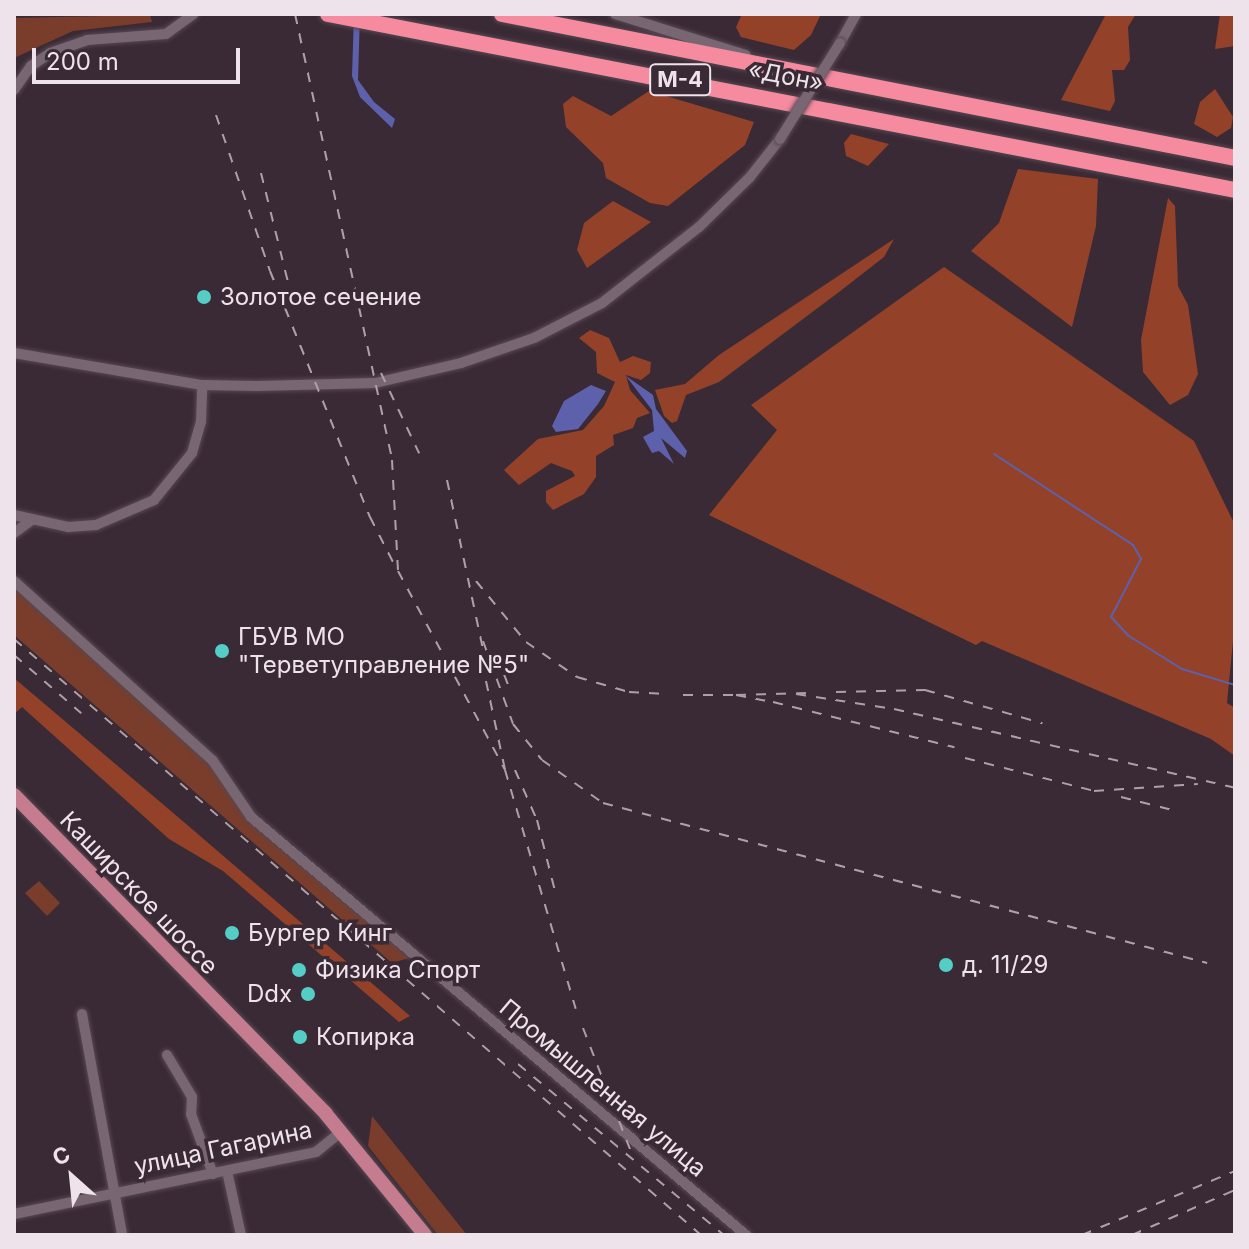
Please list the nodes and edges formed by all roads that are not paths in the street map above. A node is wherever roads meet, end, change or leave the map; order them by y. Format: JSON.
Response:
{"nodes":[{"id":1,"x":194,"y":14,"type":"edge"},
{"id":2,"x":328,"y":14,"type":"edge"},
{"id":3,"x":502,"y":14,"type":"edge"},
{"id":4,"x":615,"y":14,"type":"edge"},
{"id":5,"x":856,"y":14,"type":"edge"},
{"id":6,"x":801,"y":72,"type":"junction"},
{"id":7,"x":14,"y":90,"type":"edge"},
{"id":8,"x":1235,"y":158,"type":"edge"},
{"id":9,"x":1235,"y":190,"type":"edge"},
{"id":10,"x":14,"y":353,"type":"edge"},
{"id":11,"x":202,"y":385,"type":"junction"},
{"id":12,"x":14,"y":515,"type":"edge"},
{"id":13,"x":32,"y":520,"type":"junction"},
{"id":14,"x":14,"y":533,"type":"edge"},
{"id":15,"x":14,"y":581,"type":"edge"},
{"id":16,"x":14,"y":795,"type":"edge"},
{"id":17,"x":14,"y":804,"type":"edge"},
{"id":18,"x":82,"y":1014,"type":"dead end"},
{"id":19,"x":167,"y":1055,"type":"dead end"},
{"id":20,"x":338,"y":1135,"type":"junction"},
{"id":21,"x":227,"y":1171,"type":"junction"},
{"id":22,"x":213,"y":1174,"type":"junction"},
{"id":23,"x":113,"y":1191,"type":"junction"},
{"id":24,"x":14,"y":1214,"type":"edge"},
{"id":25,"x":122,"y":1235,"type":"edge"},
{"id":26,"x":241,"y":1235,"type":"edge"},
{"id":27,"x":414,"y":1235,"type":"edge"},
{"id":28,"x":425,"y":1235,"type":"edge"},
{"id":29,"x":746,"y":1235,"type":"edge"}],
"edges":[{"from":1,"to":7,"type":"street"},
{"from":2,"to":9,"type":"highway","name":"«Дон»","number":"М-4"},
{"from":3,"to":6,"type":"highway","name":"«Дон»","number":"М-4"},
{"from":4,"to":6,"type":"street"},
{"from":5,"to":11,"type":"street","bridge":true},
{"from":6,"to":8,"type":"highway","name":"«Дон»","number":"М-4"},
{"from":10,"to":11,"type":"street"},
{"from":11,"to":13,"type":"street"},
{"from":12,"to":13,"type":"street"},
{"from":13,"to":14,"type":"street"},
{"from":15,"to":29,"type":"street","name":"Промышленная улица"},
{"from":16,"to":20,"type":"main road","name":"Каширское шоссе"},
{"from":17,"to":20,"type":"main road","name":"Каширское шоссе"},
{"from":18,"to":23,"type":"street"},
{"from":19,"to":22,"type":"street"},
{"from":20,"to":21,"type":"street","name":"улица Гагарина"},
{"from":20,"to":27,"type":"main road","name":"Каширское шоссе"},
{"from":20,"to":28,"type":"main road","name":"Каширское шоссе"},
{"from":21,"to":22,"type":"street","name":"улица Гагарина"},
{"from":21,"to":26,"type":"street"},
{"from":22,"to":23,"type":"street","name":"улица Гагарина"},
{"from":23,"to":24,"type":"street","name":"улица Гагарина"},
{"from":23,"to":25,"type":"street"}]}
